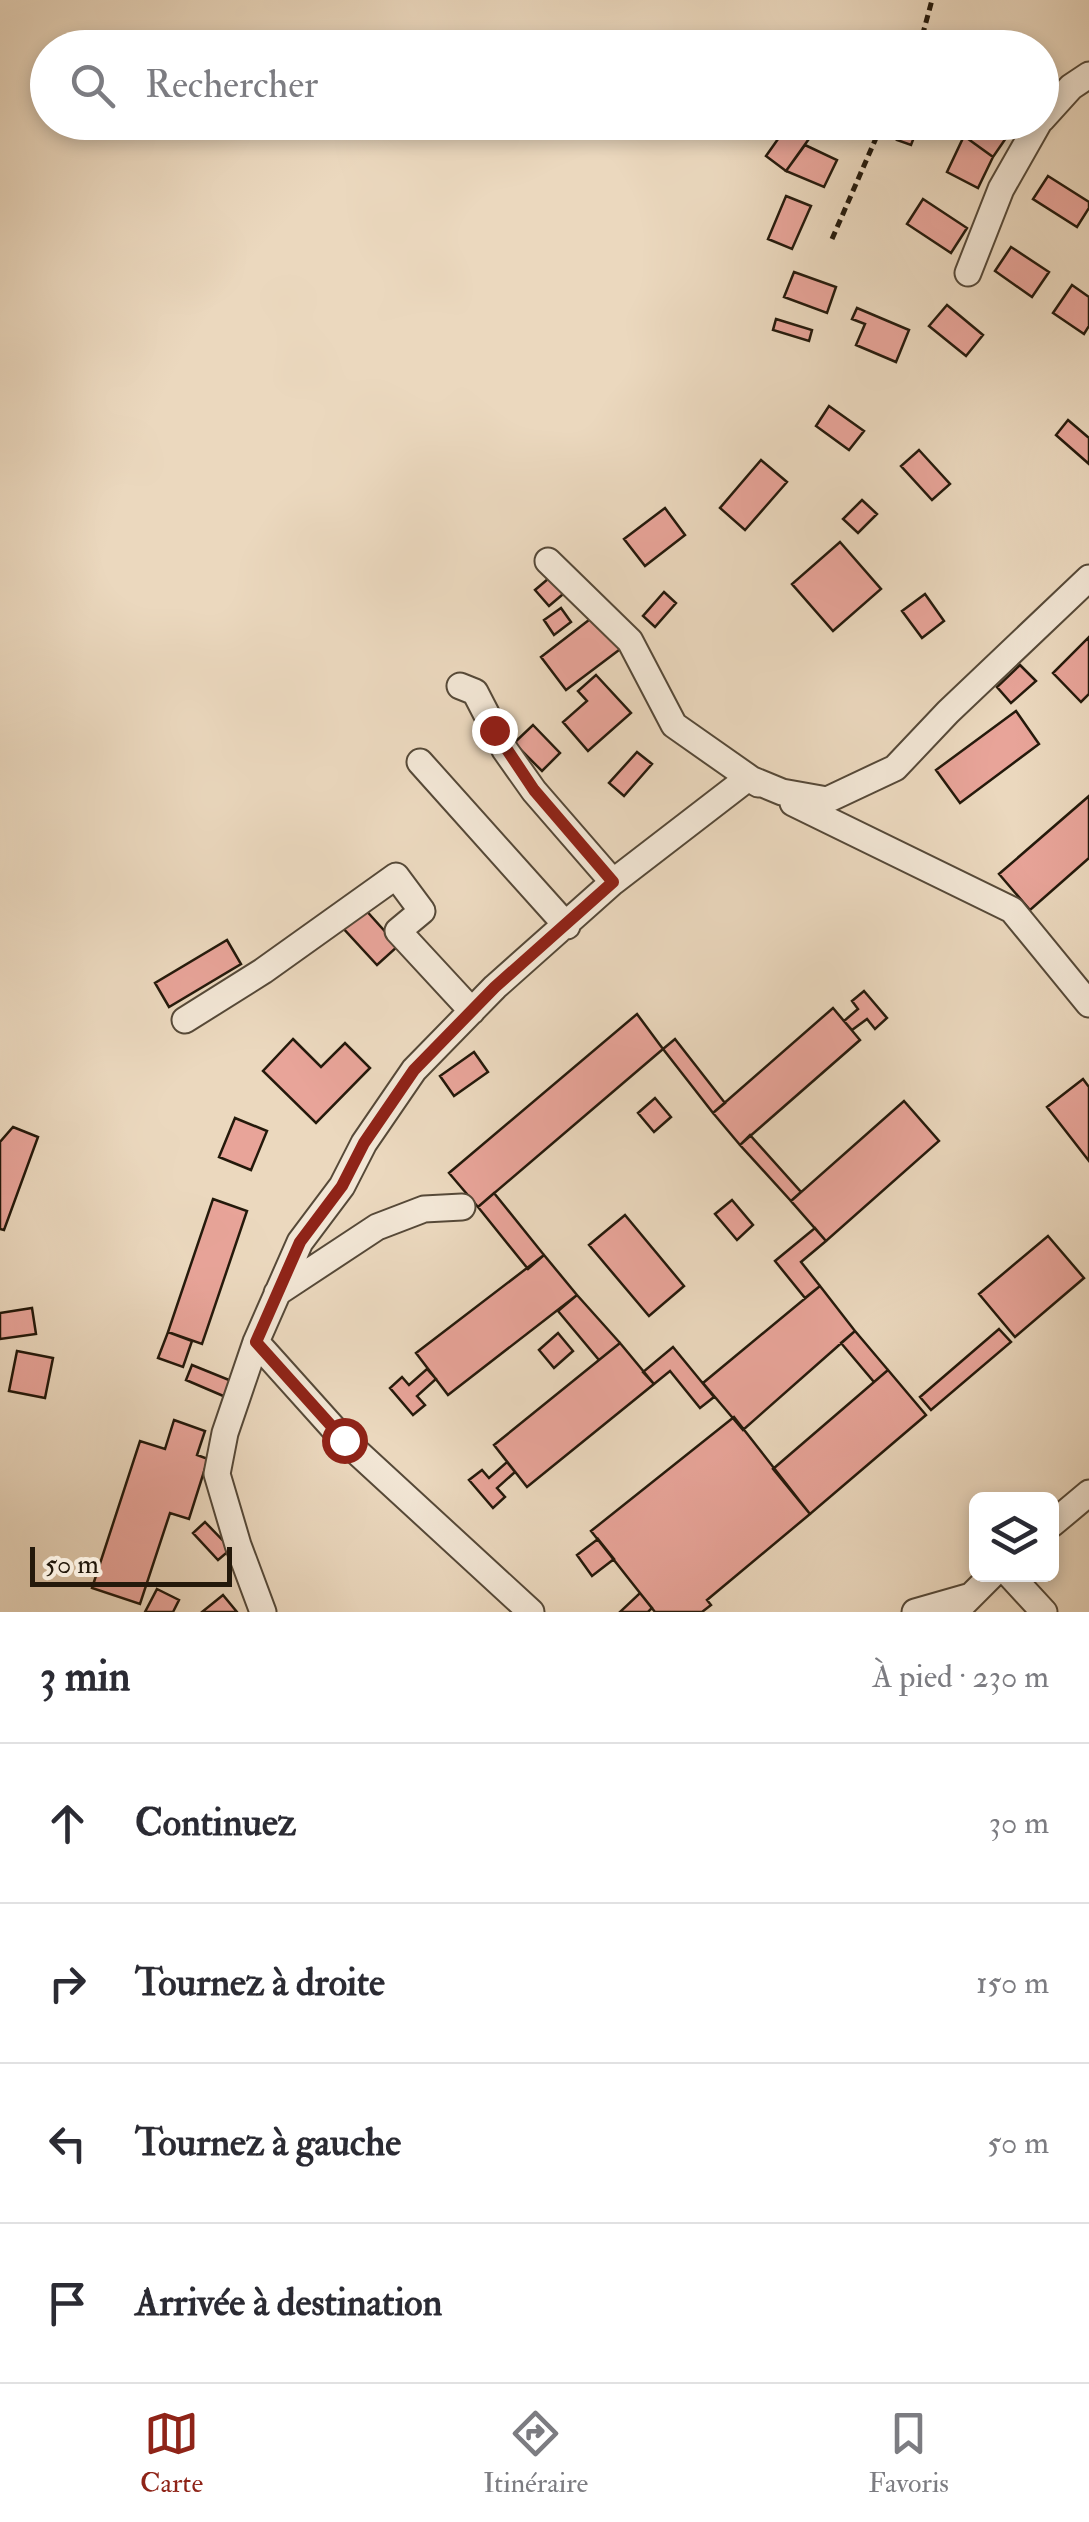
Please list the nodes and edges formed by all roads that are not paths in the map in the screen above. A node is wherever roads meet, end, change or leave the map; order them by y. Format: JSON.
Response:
{"nodes":[{"id":1,"x":1089,"y":75,"type":"edge"},
{"id":2,"x":1059,"y":100,"type":"edge"},
{"id":3,"x":1029,"y":140,"type":"edge"},
{"id":4,"x":968,"y":273,"type":"dead end"},
{"id":5,"x":548,"y":562,"type":"dead end"},
{"id":6,"x":1089,"y":578,"type":"edge"},
{"id":7,"x":460,"y":686,"type":"dead end"},
{"id":8,"x":420,"y":762,"type":"dead end"},
{"id":9,"x":748,"y":778,"type":"junction"},
{"id":10,"x":613,"y":882,"type":"junction"},
{"id":11,"x":568,"y":926,"type":"junction"},
{"id":12,"x":1089,"y":1004,"type":"edge"},
{"id":13,"x":472,"y":1011,"type":"junction"},
{"id":14,"x":185,"y":1020,"type":"dead end"},
{"id":15,"x":462,"y":1208,"type":"dead end"},
{"id":16,"x":277,"y":1293,"type":"junction"},
{"id":17,"x":256,"y":1342,"type":"junction"},
{"id":18,"x":1089,"y":1493,"type":"edge"},
{"id":19,"x":1059,"y":1518,"type":"edge"},
{"id":20,"x":985,"y":1582,"type":"edge"},
{"id":21,"x":1016,"y":1582,"type":"edge"},
{"id":22,"x":964,"y":1604,"type":"edge"},
{"id":23,"x":263,"y":1612,"type":"edge"},
{"id":24,"x":531,"y":1612,"type":"edge"},
{"id":25,"x":915,"y":1612,"type":"edge"},
{"id":26,"x":1044,"y":1612,"type":"edge"}],
"edges":[{"from":1,"to":2,"type":"street"},
{"from":3,"to":4,"type":"street"},
{"from":5,"to":9,"type":"street"},
{"from":6,"to":9,"type":"street"},
{"from":7,"to":10,"type":"street"},
{"from":8,"to":11,"type":"street"},
{"from":9,"to":10,"type":"street"},
{"from":9,"to":12,"type":"street"},
{"from":10,"to":11,"type":"street"},
{"from":11,"to":13,"type":"street"},
{"from":13,"to":14,"type":"street"},
{"from":13,"to":16,"type":"street"},
{"from":15,"to":16,"type":"street"},
{"from":16,"to":17,"type":"street"},
{"from":17,"to":23,"type":"street"},
{"from":17,"to":24,"type":"street"},
{"from":18,"to":19,"type":"street"},
{"from":20,"to":22,"type":"street"},
{"from":21,"to":26,"type":"street"},
{"from":22,"to":25,"type":"street"}]}
